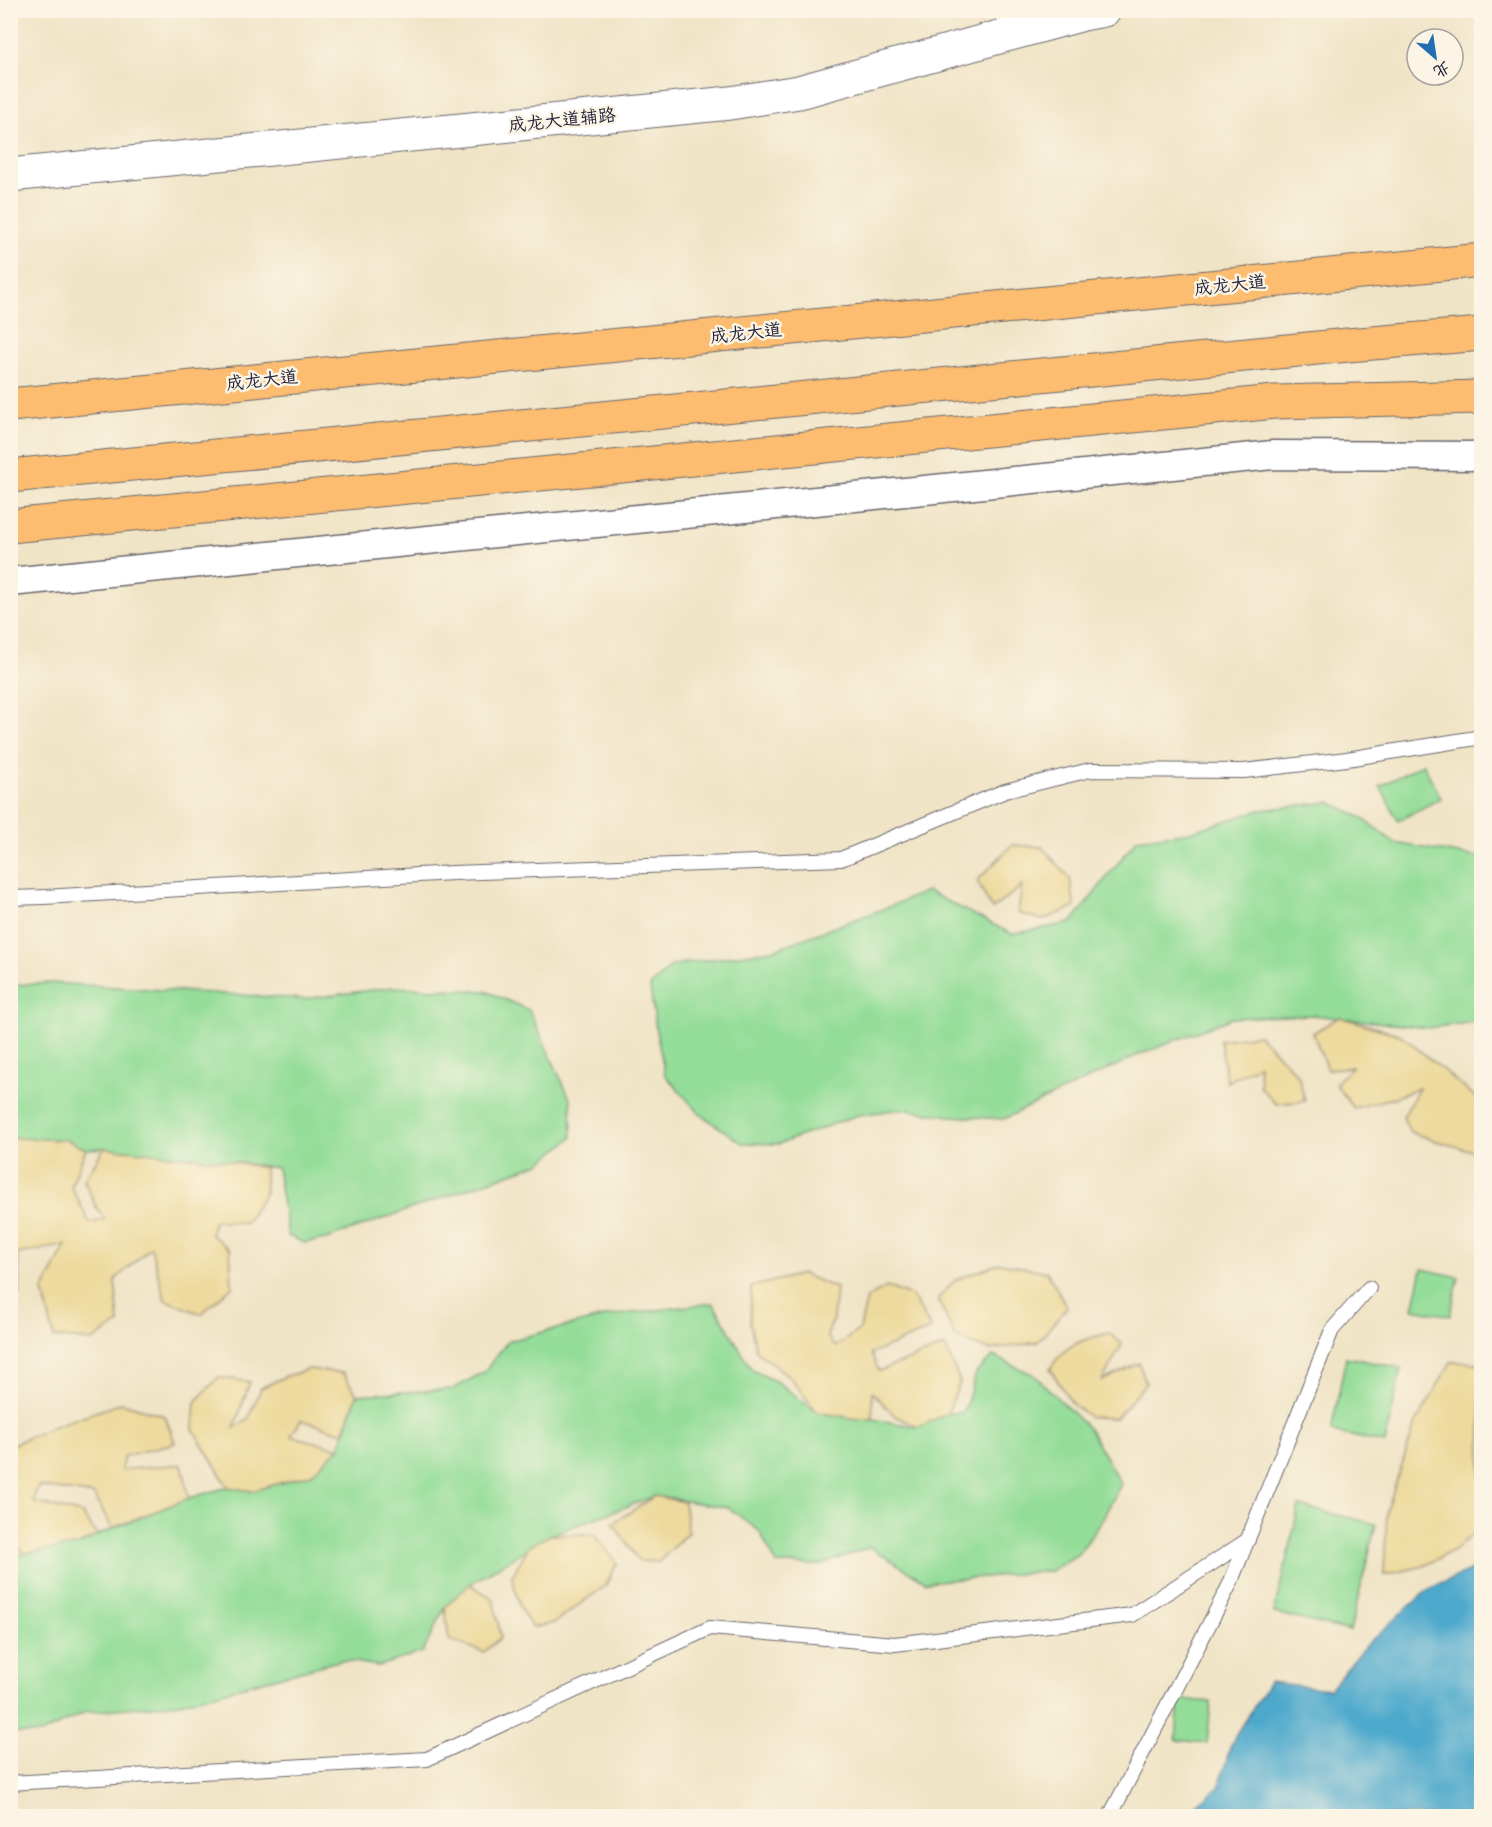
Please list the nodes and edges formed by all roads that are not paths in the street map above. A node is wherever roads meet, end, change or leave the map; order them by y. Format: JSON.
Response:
{"nodes":[{"id":1,"x":1104,"y":10,"type":"edge"},
{"id":2,"x":10,"y":175,"type":"edge"},
{"id":3,"x":1482,"y":260,"type":"edge"},
{"id":4,"x":1482,"y":333,"type":"edge"},
{"id":5,"x":1482,"y":397,"type":"edge"},
{"id":6,"x":10,"y":405,"type":"edge"},
{"id":7,"x":1482,"y":456,"type":"edge"},
{"id":8,"x":10,"y":476,"type":"edge"},
{"id":9,"x":10,"y":526,"type":"edge"},
{"id":10,"x":10,"y":582,"type":"edge"},
{"id":11,"x":1482,"y":737,"type":"edge"},
{"id":12,"x":10,"y":897,"type":"edge"},
{"id":13,"x":1369,"y":1288,"type":"dead end"},
{"id":14,"x":1248,"y":1540,"type":"junction"},
{"id":15,"x":10,"y":1783,"type":"edge"},
{"id":16,"x":1110,"y":1816,"type":"edge"}],
"edges":[{"from":1,"to":2,"type":"street","name":"成龙大道辅路"},
{"from":3,"to":6,"type":"highway","name":"成龙大道"},
{"from":4,"to":8,"type":"highway"},
{"from":5,"to":9,"type":"highway"},
{"from":7,"to":10,"type":"street"},
{"from":11,"to":12,"type":"lane"},
{"from":13,"to":14,"type":"lane"},
{"from":14,"to":15,"type":"lane"},
{"from":14,"to":16,"type":"lane"}]}
